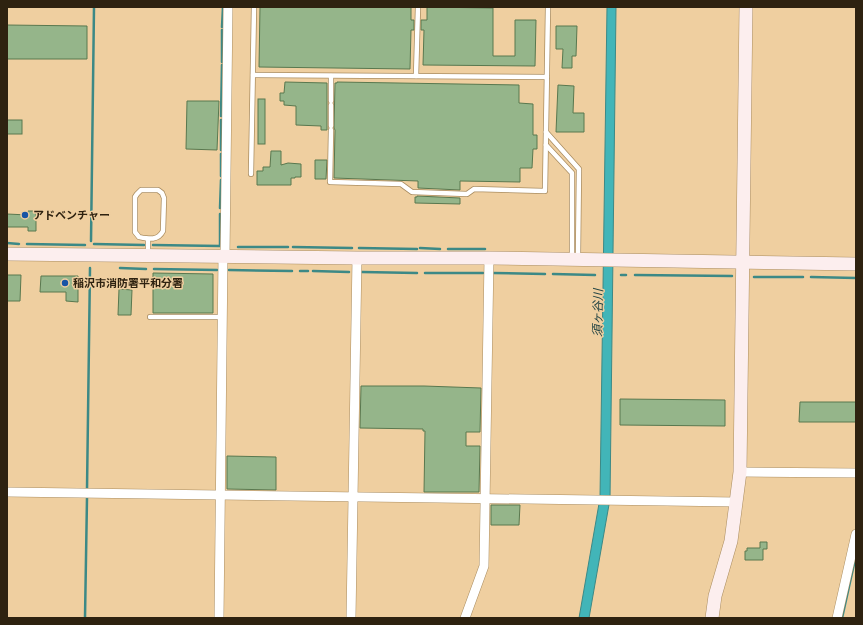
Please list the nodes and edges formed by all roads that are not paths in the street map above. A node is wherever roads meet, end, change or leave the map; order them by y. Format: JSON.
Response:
{"nodes":[{"id":1,"x":228,"y":7,"type":"edge"},
{"id":2,"x":254,"y":7,"type":"edge"},
{"id":3,"x":418,"y":7,"type":"edge"},
{"id":4,"x":548,"y":7,"type":"edge"},
{"id":5,"x":746,"y":7,"type":"edge"},
{"id":6,"x":252,"y":75,"type":"junction"},
{"id":7,"x":331,"y":76,"type":"junction"},
{"id":8,"x":416,"y":76,"type":"junction"},
{"id":9,"x":547,"y":77,"type":"junction"},
{"id":10,"x":546,"y":132,"type":"junction"},
{"id":11,"x":546,"y":145,"type":"junction"},
{"id":12,"x":251,"y":174,"type":"dead end"},
{"id":13,"x":148,"y":239,"type":"junction"},
{"id":14,"x":7,"y":254,"type":"edge"},
{"id":15,"x":148,"y":255,"type":"junction"},
{"id":16,"x":224,"y":256,"type":"junction"},
{"id":17,"x":357,"y":258,"type":"junction"},
{"id":18,"x":489,"y":258,"type":"junction"},
{"id":19,"x":575,"y":260,"type":"junction"},
{"id":20,"x":742,"y":262,"type":"junction"},
{"id":21,"x":856,"y":264,"type":"edge"},
{"id":22,"x":150,"y":317,"type":"dead end"},
{"id":23,"x":223,"y":317,"type":"junction"},
{"id":24,"x":740,"y":472,"type":"junction"},
{"id":25,"x":856,"y":473,"type":"edge"},
{"id":26,"x":7,"y":492,"type":"edge"},
{"id":27,"x":220,"y":495,"type":"junction"},
{"id":28,"x":353,"y":497,"type":"junction"},
{"id":29,"x":485,"y":498,"type":"junction"},
{"id":30,"x":736,"y":502,"type":"junction"},
{"id":31,"x":856,"y":534,"type":"edge"},
{"id":32,"x":219,"y":618,"type":"edge"},
{"id":33,"x":352,"y":618,"type":"edge"},
{"id":34,"x":465,"y":618,"type":"edge"},
{"id":35,"x":712,"y":618,"type":"edge"},
{"id":36,"x":837,"y":618,"type":"edge"}],
"edges":[{"from":1,"to":16,"type":"street"},
{"from":2,"to":6,"type":"lane"},
{"from":3,"to":8,"type":"lane"},
{"from":4,"to":9,"type":"lane"},
{"from":5,"to":20,"type":"street"},
{"from":6,"to":7,"type":"lane"},
{"from":6,"to":12,"type":"lane"},
{"from":7,"to":8,"type":"lane"},
{"from":7,"to":11,"type":"lane"},
{"from":8,"to":9,"type":"lane"},
{"from":9,"to":10,"type":"lane"},
{"from":10,"to":11,"type":"lane"},
{"from":10,"to":19,"type":"lane"},
{"from":11,"to":19,"type":"lane"},
{"from":13,"to":13,"type":"lane"},
{"from":13,"to":15,"type":"lane"},
{"from":14,"to":15,"type":"street"},
{"from":15,"to":16,"type":"street"},
{"from":16,"to":17,"type":"street"},
{"from":16,"to":23,"type":"street"},
{"from":17,"to":18,"type":"street"},
{"from":17,"to":28,"type":"street"},
{"from":18,"to":19,"type":"street"},
{"from":18,"to":29,"type":"street"},
{"from":19,"to":20,"type":"street"},
{"from":20,"to":21,"type":"street"},
{"from":20,"to":24,"type":"street"},
{"from":22,"to":23,"type":"lane"},
{"from":23,"to":27,"type":"street"},
{"from":24,"to":25,"type":"street"},
{"from":24,"to":30,"type":"street"},
{"from":26,"to":27,"type":"street"},
{"from":27,"to":28,"type":"street"},
{"from":27,"to":32,"type":"street"},
{"from":28,"to":29,"type":"street"},
{"from":28,"to":33,"type":"street"},
{"from":29,"to":30,"type":"street"},
{"from":29,"to":34,"type":"street"},
{"from":30,"to":35,"type":"street"},
{"from":31,"to":36,"type":"street"}]}
